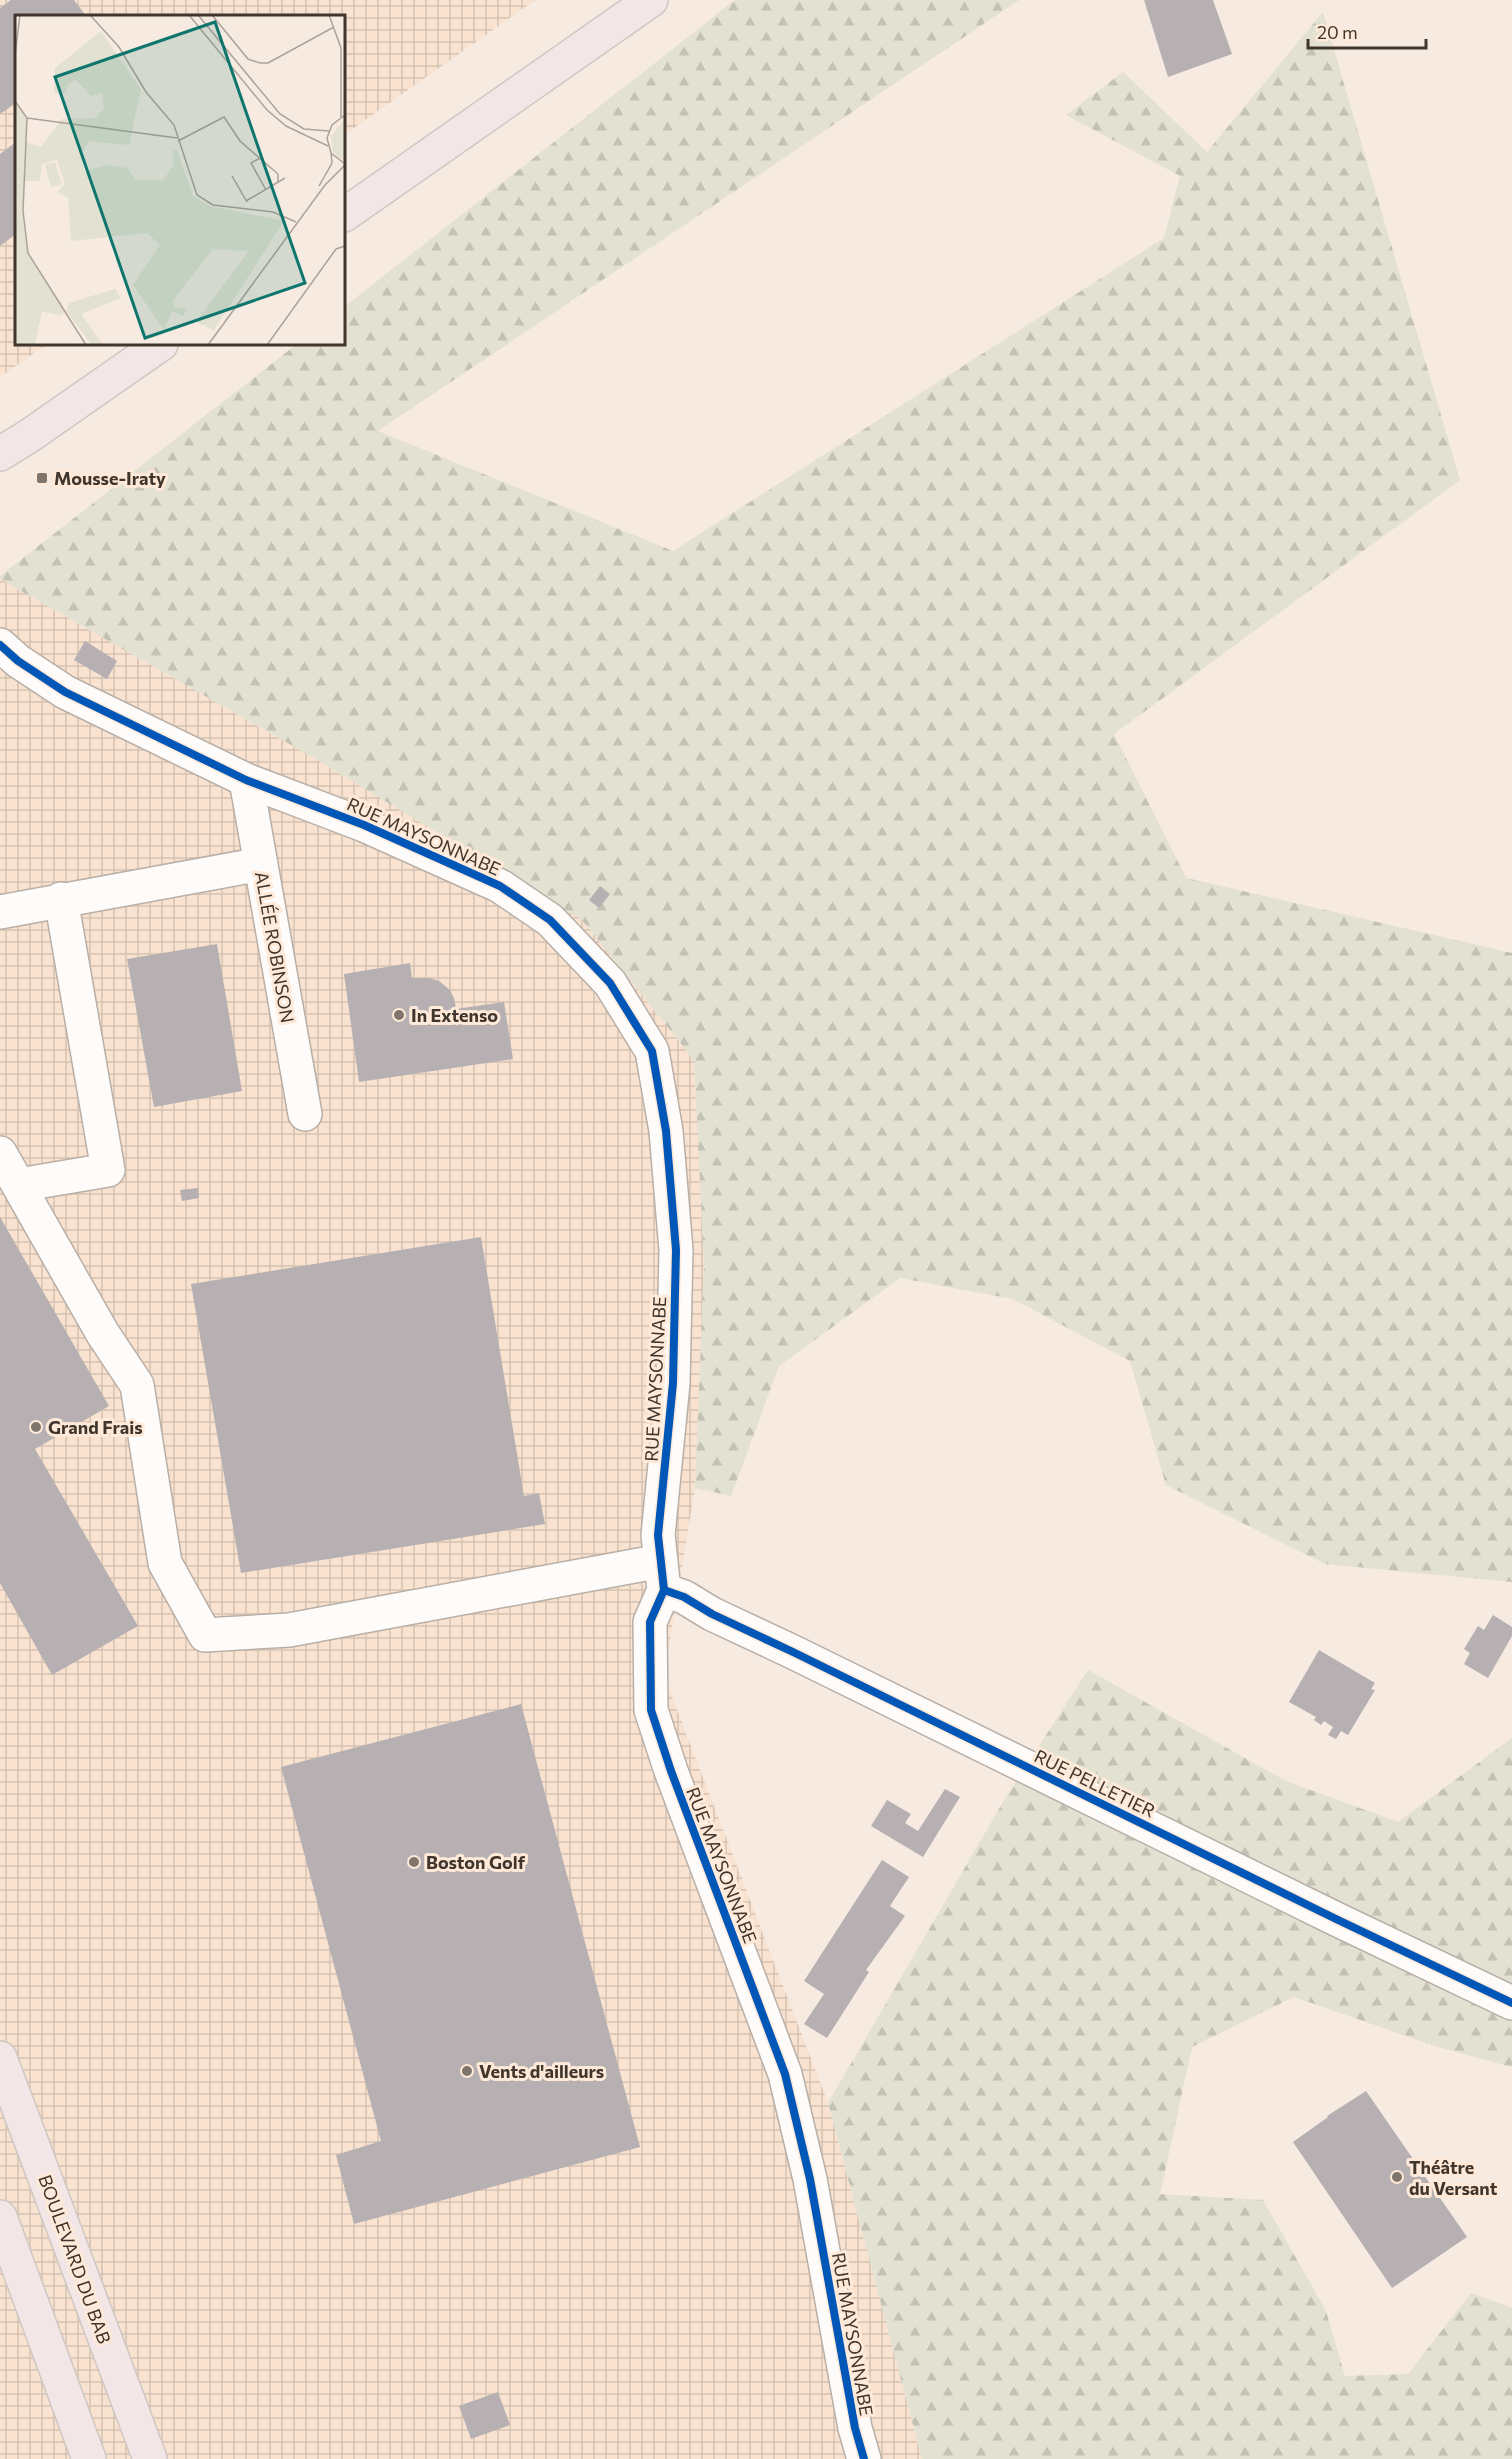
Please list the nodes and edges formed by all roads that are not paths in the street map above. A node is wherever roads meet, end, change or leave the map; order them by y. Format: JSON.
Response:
{"nodes":[{"id":1,"x":651,"y":0,"type":"edge"},
{"id":2,"x":345,"y":215,"type":"edge"},
{"id":3,"x":160,"y":345,"type":"edge"},
{"id":4,"x":29,"y":436,"type":"junction"},
{"id":5,"x":0,"y":454,"type":"edge"},
{"id":6,"x":0,"y":460,"type":"edge"},
{"id":7,"x":0,"y":645,"type":"edge"},
{"id":8,"x":246,"y":780,"type":"junction"},
{"id":9,"x":261,"y":864,"type":"junction"},
{"id":10,"x":61,"y":899,"type":"junction"},
{"id":11,"x":0,"y":912,"type":"edge"},
{"id":12,"x":305,"y":1114,"type":"dead end"},
{"id":13,"x":0,"y":1153,"type":"edge"},
{"id":14,"x":19,"y":1185,"type":"junction"},
{"id":15,"x":663,"y":1575,"type":"junction"},
{"id":16,"x":1512,"y":2003,"type":"edge"},
{"id":17,"x":0,"y":2058,"type":"edge"},
{"id":18,"x":0,"y":2217,"type":"edge"},
{"id":19,"x":88,"y":2459,"type":"edge"},
{"id":20,"x":150,"y":2459,"type":"edge"},
{"id":21,"x":864,"y":2459,"type":"edge"}],
"edges":[{"from":1,"to":2,"type":"main road"},
{"from":3,"to":4,"type":"main road"},
{"from":4,"to":5,"type":"main road"},
{"from":4,"to":6,"type":"main road"},
{"from":7,"to":8,"type":"street","name":"RUE MAYSONNABE"},
{"from":8,"to":9,"type":"street","name":"ALLÉE ROBINSON"},
{"from":8,"to":15,"type":"street","name":"RUE MAYSONNABE"},
{"from":9,"to":10,"type":"street"},
{"from":9,"to":12,"type":"street","name":"ALLÉE ROBINSON"},
{"from":10,"to":11,"type":"street"},
{"from":10,"to":14,"type":"street"},
{"from":13,"to":14,"type":"street"},
{"from":14,"to":15,"type":"street"},
{"from":15,"to":16,"type":"street","name":"RUE PELLETIER"},
{"from":15,"to":21,"type":"street","name":"RUE MAYSONNABE"},
{"from":17,"to":20,"type":"main road","name":"BOULEVARD DU BAB"},
{"from":18,"to":19,"type":"main road"}]}
